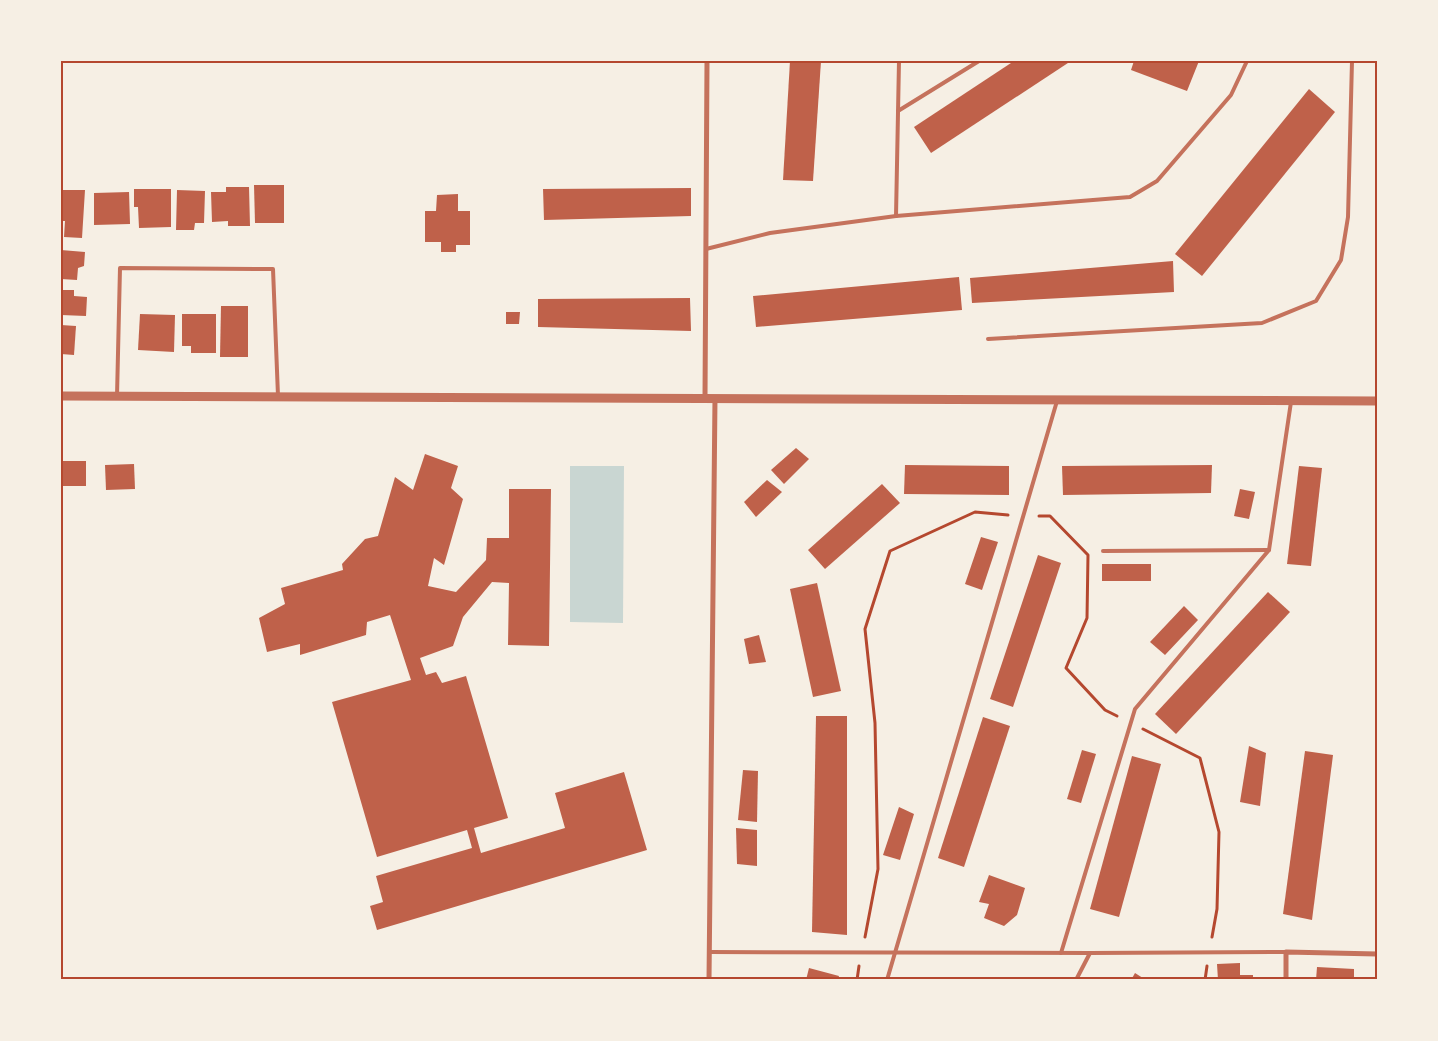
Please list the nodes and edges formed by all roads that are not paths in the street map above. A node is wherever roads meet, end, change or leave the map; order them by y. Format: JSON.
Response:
{"nodes":[{"id":1,"x":708,"y":61,"type":"edge"},
{"id":2,"x":898,"y":61,"type":"edge"},
{"id":3,"x":979,"y":61,"type":"edge"},
{"id":4,"x":1247,"y":61,"type":"edge"},
{"id":5,"x":1352,"y":61,"type":"edge"},
{"id":6,"x":898,"y":112,"type":"junction"},
{"id":7,"x":896,"y":216,"type":"junction"},
{"id":8,"x":706,"y":249,"type":"junction"},
{"id":9,"x":988,"y":339,"type":"dead end"},
{"id":10,"x":61,"y":396,"type":"edge"},
{"id":11,"x":117,"y":396,"type":"junction"},
{"id":12,"x":278,"y":396,"type":"junction"},
{"id":13,"x":705,"y":398,"type":"junction"},
{"id":14,"x":715,"y":398,"type":"junction"},
{"id":15,"x":1057,"y":400,"type":"junction"},
{"id":16,"x":1291,"y":400,"type":"junction"},
{"id":17,"x":1377,"y":401,"type":"edge"},
{"id":18,"x":1269,"y":550,"type":"junction"},
{"id":19,"x":1103,"y":551,"type":"dead end"},
{"id":20,"x":710,"y":952,"type":"junction"},
{"id":21,"x":894,"y":952,"type":"junction"},
{"id":22,"x":1286,"y":952,"type":"junction"},
{"id":23,"x":1061,"y":953,"type":"junction"},
{"id":24,"x":1090,"y":953,"type":"junction"},
{"id":25,"x":1377,"y":954,"type":"edge"},
{"id":26,"x":709,"y":980,"type":"edge"},
{"id":27,"x":887,"y":980,"type":"edge"},
{"id":28,"x":1076,"y":980,"type":"edge"},
{"id":29,"x":1286,"y":980,"type":"edge"}],
"edges":[{"from":1,"to":8,"type":"street"},
{"from":2,"to":6,"type":"lane"},
{"from":3,"to":6,"type":"lane"},
{"from":4,"to":7,"type":"lane"},
{"from":5,"to":9,"type":"lane"},
{"from":6,"to":7,"type":"lane"},
{"from":7,"to":8,"type":"lane"},
{"from":8,"to":13,"type":"street"},
{"from":10,"to":11,"type":"street"},
{"from":11,"to":12,"type":"street"},
{"from":11,"to":12,"type":"lane"},
{"from":12,"to":13,"type":"street"},
{"from":13,"to":14,"type":"street"},
{"from":14,"to":15,"type":"street"},
{"from":14,"to":20,"type":"street"},
{"from":15,"to":16,"type":"street"},
{"from":15,"to":21,"type":"lane"},
{"from":16,"to":17,"type":"street"},
{"from":16,"to":18,"type":"lane"},
{"from":18,"to":19,"type":"lane"},
{"from":18,"to":23,"type":"lane"},
{"from":20,"to":21,"type":"lane"},
{"from":20,"to":26,"type":"street"},
{"from":21,"to":23,"type":"lane"},
{"from":21,"to":27,"type":"lane"},
{"from":22,"to":24,"type":"lane"},
{"from":22,"to":25,"type":"street"},
{"from":22,"to":29,"type":"street"},
{"from":23,"to":24,"type":"lane"},
{"from":24,"to":28,"type":"lane"}]}
